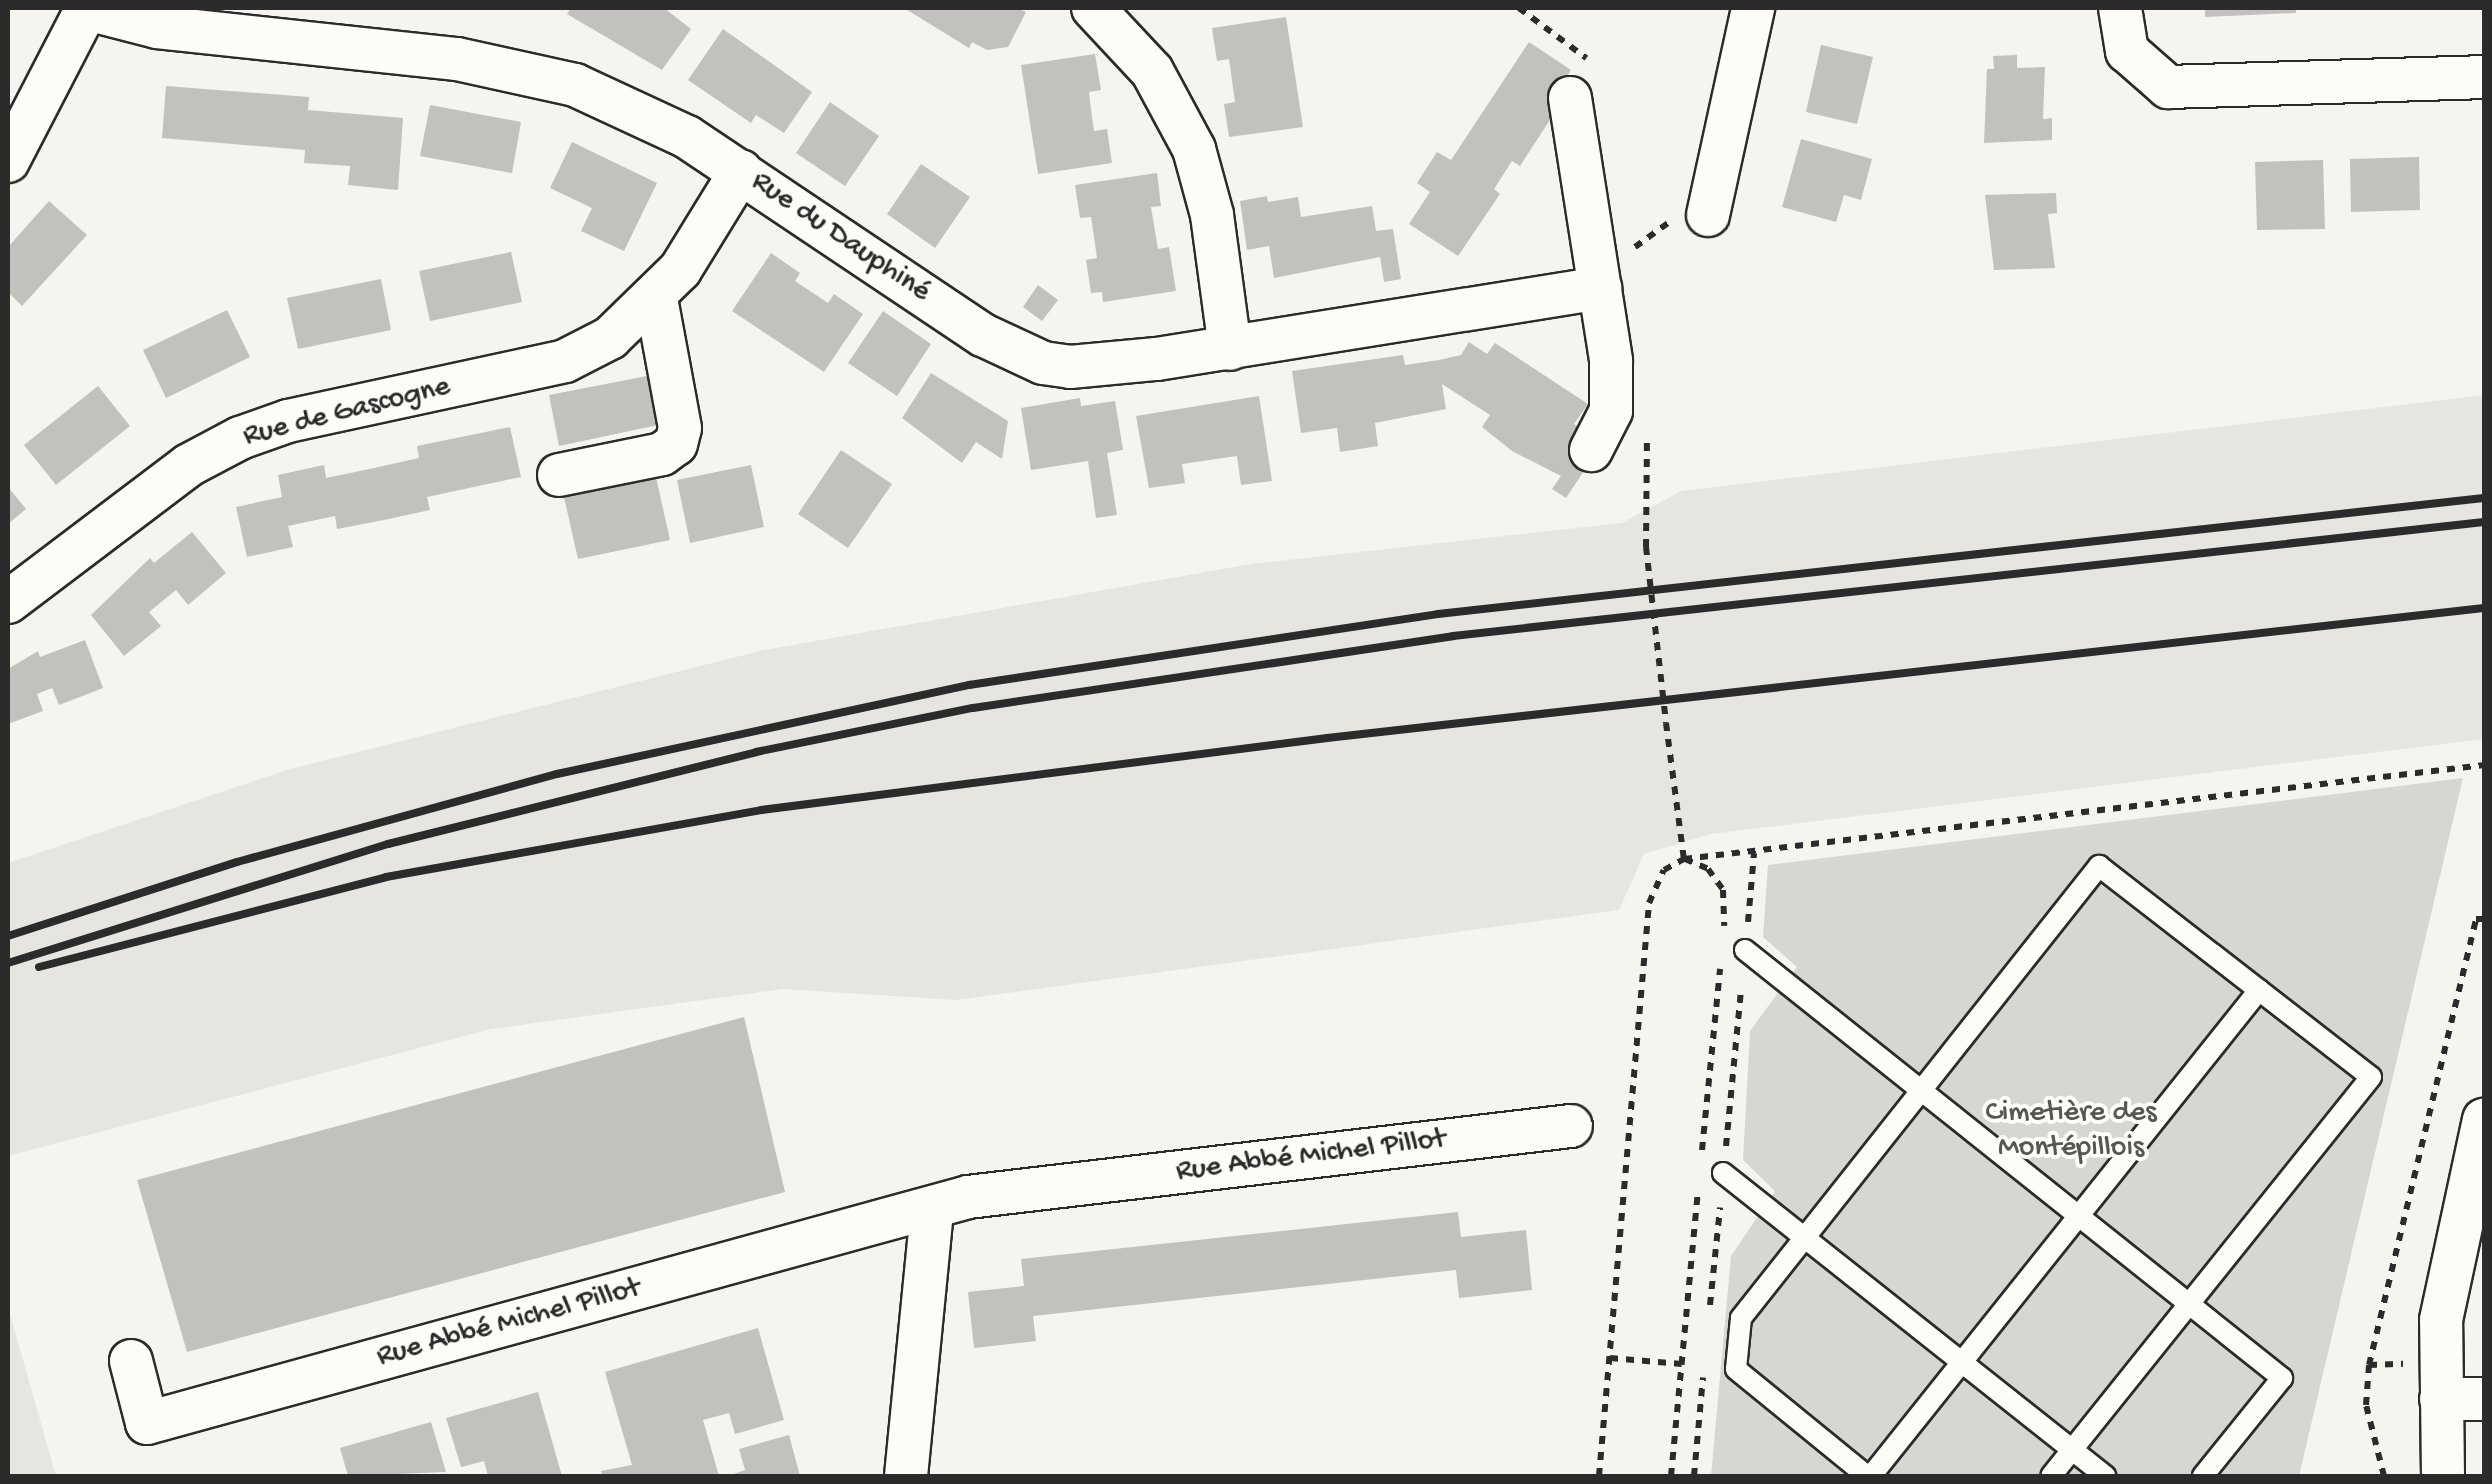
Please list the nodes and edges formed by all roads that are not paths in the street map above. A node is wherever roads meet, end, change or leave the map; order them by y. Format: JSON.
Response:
{"nodes":[{"id":1,"x":87,"y":8,"type":"edge"},
{"id":2,"x":1093,"y":8,"type":"edge"},
{"id":3,"x":1753,"y":8,"type":"edge"},
{"id":4,"x":2120,"y":8,"type":"edge"},
{"id":5,"x":2484,"y":77,"type":"edge"},
{"id":6,"x":1570,"y":98,"type":"dead end"},
{"id":7,"x":8,"y":161,"type":"edge"},
{"id":8,"x":741,"y":172,"type":"junction"},
{"id":9,"x":1708,"y":214,"type":"dead end"},
{"id":10,"x":1600,"y":288,"type":"junction"},
{"id":11,"x":656,"y":298,"type":"junction"},
{"id":12,"x":1230,"y":349,"type":"junction"},
{"id":13,"x":1591,"y":450,"type":"dead end"},
{"id":14,"x":559,"y":475,"type":"dead end"},
{"id":15,"x":8,"y":602,"type":"edge"},
{"id":16,"x":1745,"y":950,"type":"dead end"},
{"id":17,"x":2259,"y":990,"type":"junction"},
{"id":18,"x":1916,"y":1089,"type":"junction"},
{"id":19,"x":2484,"y":1120,"type":"edge"},
{"id":20,"x":1571,"y":1126,"type":"dead end"},
{"id":21,"x":1723,"y":1174,"type":"dead end"},
{"id":22,"x":932,"y":1208,"type":"junction"},
{"id":23,"x":2078,"y":1217,"type":"junction"},
{"id":24,"x":1802,"y":1237,"type":"junction"},
{"id":25,"x":2189,"y":1304,"type":"junction"},
{"id":26,"x":130,"y":1362,"type":"dead end"},
{"id":27,"x":1960,"y":1363,"type":"junction"},
{"id":28,"x":2484,"y":1398,"type":"edge"},
{"id":29,"x":2441,"y":1399,"type":"junction"},
{"id":30,"x":2072,"y":1450,"type":"junction"},
{"id":31,"x":906,"y":1476,"type":"edge"},
{"id":32,"x":1869,"y":1476,"type":"edge"},
{"id":33,"x":2051,"y":1476,"type":"edge"},
{"id":34,"x":2105,"y":1476,"type":"edge"},
{"id":35,"x":2203,"y":1476,"type":"edge"},
{"id":36,"x":2443,"y":1476,"type":"edge"}],
"edges":[{"from":1,"to":7,"type":"street"},
{"from":1,"to":8,"type":"street","name":"Rue du Dauphiné"},
{"from":2,"to":12,"type":"street"},
{"from":3,"to":9,"type":"street"},
{"from":4,"to":5,"type":"street"},
{"from":6,"to":10,"type":"street"},
{"from":8,"to":11,"type":"street","name":"Rue de Gascogne"},
{"from":8,"to":12,"type":"street","name":"Rue du Dauphiné"},
{"from":10,"to":12,"type":"street","name":"Rue du Dauphiné"},
{"from":10,"to":13,"type":"street"},
{"from":11,"to":14,"type":"street"},
{"from":11,"to":15,"type":"street","name":"Rue de Gascogne"},
{"from":16,"to":18,"type":"lane"},
{"from":17,"to":18,"type":"lane"},
{"from":17,"to":23,"type":"lane"},
{"from":17,"to":25,"type":"lane"},
{"from":18,"to":23,"type":"lane"},
{"from":18,"to":24,"type":"lane"},
{"from":19,"to":29,"type":"street"},
{"from":20,"to":22,"type":"street","name":"Rue Abbé Michel Pillot"},
{"from":21,"to":24,"type":"lane"},
{"from":22,"to":26,"type":"street","name":"Rue Abbé Michel Pillot"},
{"from":22,"to":31,"type":"street"},
{"from":23,"to":25,"type":"lane"},
{"from":23,"to":27,"type":"lane"},
{"from":24,"to":27,"type":"lane"},
{"from":24,"to":32,"type":"lane"},
{"from":25,"to":30,"type":"lane"},
{"from":25,"to":35,"type":"lane"},
{"from":27,"to":30,"type":"lane"},
{"from":27,"to":32,"type":"lane"},
{"from":28,"to":29,"type":"street"},
{"from":29,"to":36,"type":"street"},
{"from":30,"to":33,"type":"lane"},
{"from":30,"to":34,"type":"lane"}]}
